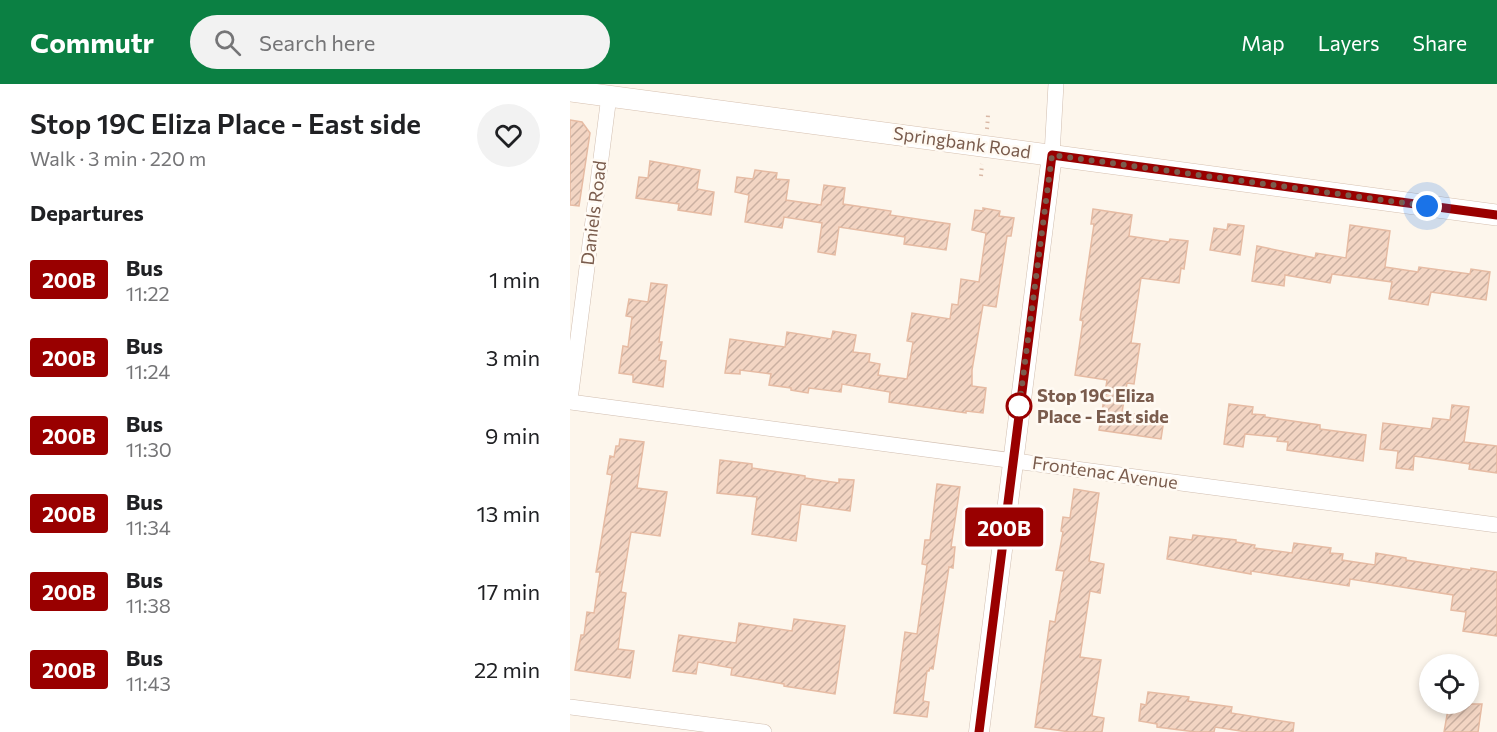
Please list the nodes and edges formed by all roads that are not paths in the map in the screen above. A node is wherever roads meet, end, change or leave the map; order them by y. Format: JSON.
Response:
{"nodes":[{"id":1,"x":1056,"y":84,"type":"edge"},
{"id":2,"x":570,"y":91,"type":"edge"},
{"id":3,"x":609,"y":96,"type":"junction"},
{"id":4,"x":1052,"y":155,"type":"junction"},
{"id":5,"x":1497,"y":215,"type":"edge"},
{"id":6,"x":570,"y":401,"type":"edge"},
{"id":7,"x":1012,"y":460,"type":"junction"},
{"id":8,"x":1497,"y":525,"type":"edge"},
{"id":9,"x":570,"y":707,"type":"edge"},
{"id":10,"x":677,"y":726,"type":"edge"},
{"id":11,"x":764,"y":732,"type":"edge"},
{"id":12,"x":979,"y":732,"type":"edge"}],
"edges":[{"from":1,"to":4,"type":"street"},
{"from":2,"to":3,"type":"main road","name":"Springbank Road"},
{"from":3,"to":4,"type":"main road","name":"Springbank Road"},
{"from":3,"to":6,"type":"street","name":"Daniels Road"},
{"from":4,"to":5,"type":"main road","name":"Springbank Road"},
{"from":4,"to":7,"type":"street"},
{"from":6,"to":7,"type":"street","name":"Frontenac Avenue"},
{"from":7,"to":8,"type":"street","name":"Frontenac Avenue"},
{"from":7,"to":12,"type":"street"},
{"from":9,"to":10,"type":"street"},
{"from":10,"to":11,"type":"street"}]}
